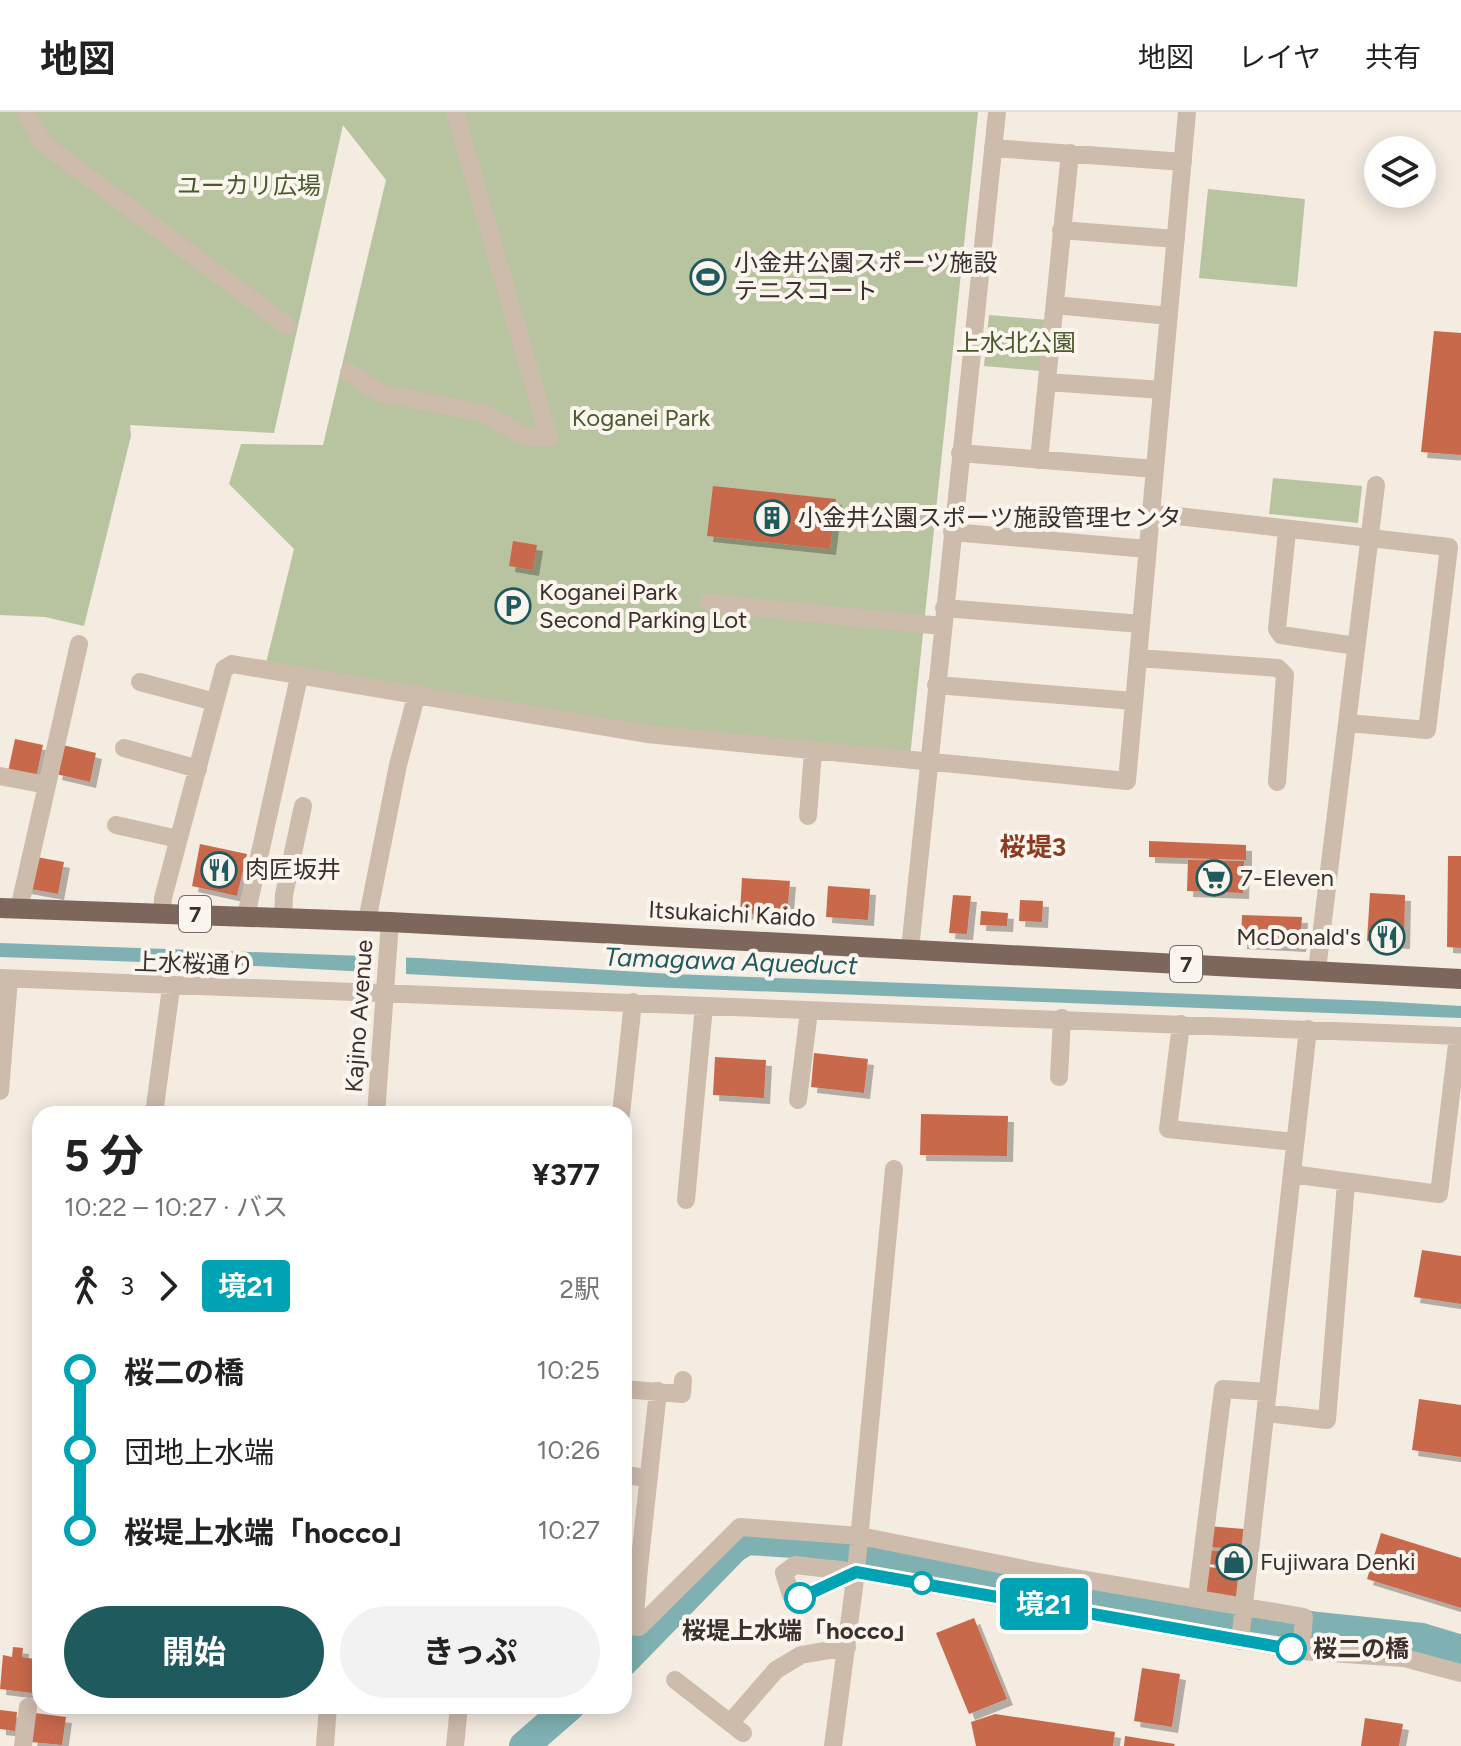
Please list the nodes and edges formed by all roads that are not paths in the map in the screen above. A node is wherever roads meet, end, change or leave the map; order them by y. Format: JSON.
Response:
{"nodes":[{"id":1,"x":25,"y":112,"type":"edge"},
{"id":2,"x":455,"y":112,"type":"edge"},
{"id":3,"x":997,"y":112,"type":"edge"},
{"id":4,"x":1187,"y":112,"type":"edge"},
{"id":5,"x":993,"y":148,"type":"junction"},
{"id":6,"x":1070,"y":153,"type":"junction"},
{"id":7,"x":1183,"y":162,"type":"junction"},
{"id":8,"x":1061,"y":230,"type":"junction"},
{"id":9,"x":1176,"y":239,"type":"junction"},
{"id":10,"x":1055,"y":305,"type":"junction"},
{"id":11,"x":1169,"y":316,"type":"junction"},
{"id":12,"x":287,"y":326,"type":"dead end"},
{"id":13,"x":349,"y":373,"type":"dead end"},
{"id":14,"x":1047,"y":382,"type":"junction"},
{"id":15,"x":1162,"y":390,"type":"junction"},
{"id":16,"x":960,"y":453,"type":"junction"},
{"id":17,"x":1039,"y":460,"type":"junction"},
{"id":18,"x":1155,"y":469,"type":"junction"},
{"id":19,"x":1376,"y":485,"type":"dead end"},
{"id":20,"x":1151,"y":513,"type":"junction"},
{"id":21,"x":1287,"y":531,"type":"junction"},
{"id":22,"x":952,"y":532,"type":"junction"},
{"id":23,"x":1369,"y":539,"type":"junction"},
{"id":24,"x":1147,"y":549,"type":"junction"},
{"id":25,"x":709,"y":603,"type":"dead end"},
{"id":26,"x":943,"y":617,"type":"junction"},
{"id":27,"x":1141,"y":624,"type":"junction"},
{"id":28,"x":79,"y":644,"type":"dead end"},
{"id":29,"x":1356,"y":646,"type":"junction"},
{"id":30,"x":1138,"y":658,"type":"junction"},
{"id":31,"x":299,"y":677,"type":"junction"},
{"id":32,"x":140,"y":682,"type":"dead end"},
{"id":33,"x":936,"y":685,"type":"junction"},
{"id":34,"x":417,"y":693,"type":"junction"},
{"id":35,"x":1134,"y":701,"type":"junction"},
{"id":36,"x":215,"y":702,"type":"junction"},
{"id":37,"x":1348,"y":723,"type":"junction"},
{"id":38,"x":124,"y":748,"type":"dead end"},
{"id":39,"x":813,"y":752,"type":"junction"},
{"id":40,"x":928,"y":763,"type":"junction"},
{"id":41,"x":198,"y":769,"type":"junction"},
{"id":42,"x":0,"y":776,"type":"edge"},
{"id":43,"x":1277,"y":782,"type":"dead end"},
{"id":44,"x":47,"y":785,"type":"junction"},
{"id":45,"x":303,"y":806,"type":"dead end"},
{"id":46,"x":808,"y":816,"type":"dead end"},
{"id":47,"x":116,"y":825,"type":"dead end"},
{"id":48,"x":178,"y":839,"type":"junction"},
{"id":49,"x":10,"y":908,"type":"edge"},
{"id":50,"x":162,"y":913,"type":"junction"},
{"id":51,"x":246,"y":916,"type":"junction"},
{"id":52,"x":283,"y":918,"type":"junction"},
{"id":53,"x":367,"y":921,"type":"junction"},
{"id":54,"x":390,"y":922,"type":"junction"},
{"id":55,"x":910,"y":949,"type":"junction"},
{"id":56,"x":1317,"y":970,"type":"junction"},
{"id":57,"x":4,"y":979,"type":"edge"},
{"id":58,"x":1461,"y":979,"type":"edge"},
{"id":59,"x":171,"y":988,"type":"junction"},
{"id":60,"x":386,"y":990,"type":"junction"},
{"id":61,"x":633,"y":1002,"type":"junction"},
{"id":62,"x":704,"y":1006,"type":"junction"},
{"id":63,"x":809,"y":1011,"type":"junction"},
{"id":64,"x":1062,"y":1018,"type":"junction"},
{"id":65,"x":1181,"y":1024,"type":"junction"},
{"id":66,"x":1308,"y":1029,"type":"junction"},
{"id":67,"x":1459,"y":1036,"type":"edge"},
{"id":68,"x":1059,"y":1077,"type":"dead end"},
{"id":69,"x":0,"y":1091,"type":"edge"},
{"id":70,"x":798,"y":1100,"type":"dead end"},
{"id":71,"x":155,"y":1106,"type":"edge"},
{"id":72,"x":377,"y":1106,"type":"edge"},
{"id":73,"x":622,"y":1106,"type":"edge"},
{"id":74,"x":1295,"y":1142,"type":"junction"},
{"id":75,"x":894,"y":1169,"type":"dead end"},
{"id":76,"x":1292,"y":1174,"type":"junction"},
{"id":77,"x":1346,"y":1183,"type":"junction"},
{"id":78,"x":686,"y":1200,"type":"dead end"},
{"id":79,"x":683,"y":1380,"type":"dead end"},
{"id":80,"x":632,"y":1389,"type":"edge"},
{"id":81,"x":658,"y":1391,"type":"junction"},
{"id":82,"x":1268,"y":1392,"type":"junction"},
{"id":83,"x":1266,"y":1413,"type":"junction"},
{"id":84,"x":632,"y":1476,"type":"edge"},
{"id":85,"x":648,"y":1478,"type":"junction"},
{"id":86,"x":860,"y":1536,"type":"junction"},
{"id":87,"x":632,"y":1563,"type":"edge"},
{"id":88,"x":857,"y":1567,"type":"junction"},
{"id":89,"x":1197,"y":1597,"type":"junction"},
{"id":90,"x":1245,"y":1605,"type":"junction"},
{"id":91,"x":632,"y":1626,"type":"edge"},
{"id":92,"x":1240,"y":1641,"type":"junction"},
{"id":93,"x":847,"y":1647,"type":"junction"},
{"id":94,"x":1301,"y":1651,"type":"junction"},
{"id":95,"x":1461,"y":1673,"type":"edge"},
{"id":96,"x":675,"y":1680,"type":"dead end"},
{"id":97,"x":28,"y":1707,"type":"dead end"},
{"id":98,"x":327,"y":1714,"type":"edge"},
{"id":99,"x":458,"y":1714,"type":"edge"},
{"id":100,"x":23,"y":1746,"type":"edge"},
{"id":101,"x":325,"y":1746,"type":"edge"},
{"id":102,"x":455,"y":1746,"type":"edge"},
{"id":103,"x":833,"y":1746,"type":"edge"}],
"edges":[{"from":1,"to":12,"type":"street"},
{"from":2,"to":13,"type":"street"},
{"from":3,"to":5,"type":"street"},
{"from":4,"to":7,"type":"street"},
{"from":5,"to":6,"type":"street"},
{"from":5,"to":16,"type":"street"},
{"from":6,"to":7,"type":"street"},
{"from":6,"to":8,"type":"street"},
{"from":7,"to":9,"type":"street"},
{"from":8,"to":9,"type":"street"},
{"from":8,"to":10,"type":"street"},
{"from":9,"to":11,"type":"street"},
{"from":10,"to":11,"type":"street"},
{"from":10,"to":14,"type":"street"},
{"from":11,"to":15,"type":"street"},
{"from":14,"to":15,"type":"street"},
{"from":14,"to":17,"type":"street"},
{"from":15,"to":18,"type":"street"},
{"from":16,"to":17,"type":"street"},
{"from":16,"to":22,"type":"street"},
{"from":17,"to":18,"type":"street"},
{"from":18,"to":20,"type":"street"},
{"from":19,"to":23,"type":"street"},
{"from":20,"to":21,"type":"street"},
{"from":20,"to":24,"type":"street"},
{"from":21,"to":23,"type":"street"},
{"from":21,"to":29,"type":"street"},
{"from":22,"to":24,"type":"street"},
{"from":22,"to":26,"type":"street"},
{"from":23,"to":29,"type":"street"},
{"from":23,"to":37,"type":"street"},
{"from":24,"to":27,"type":"street"},
{"from":25,"to":26,"type":"street"},
{"from":26,"to":27,"type":"street"},
{"from":26,"to":33,"type":"street"},
{"from":27,"to":30,"type":"street"},
{"from":28,"to":44,"type":"street"},
{"from":29,"to":37,"type":"street"},
{"from":30,"to":35,"type":"street"},
{"from":30,"to":43,"type":"street"},
{"from":31,"to":34,"type":"street"},
{"from":31,"to":36,"type":"street"},
{"from":31,"to":51,"type":"street"},
{"from":32,"to":36,"type":"street"},
{"from":33,"to":35,"type":"street"},
{"from":33,"to":40,"type":"street"},
{"from":34,"to":39,"type":"street"},
{"from":34,"to":53,"type":"street"},
{"from":35,"to":40,"type":"street"},
{"from":36,"to":41,"type":"street"},
{"from":37,"to":56,"type":"street"},
{"from":38,"to":41,"type":"street"},
{"from":39,"to":40,"type":"street"},
{"from":39,"to":46,"type":"street"},
{"from":40,"to":55,"type":"street"},
{"from":41,"to":48,"type":"street"},
{"from":42,"to":44,"type":"street"},
{"from":44,"to":49,"type":"street"},
{"from":45,"to":52,"type":"street"},
{"from":47,"to":48,"type":"street"},
{"from":48,"to":50,"type":"street"},
{"from":49,"to":50,"type":"main road","name":"Itsukaichi Kaido","number":"7"},
{"from":50,"to":51,"type":"main road","name":"Itsukaichi Kaido","number":"7"},
{"from":51,"to":52,"type":"main road","name":"Itsukaichi Kaido","number":"7"},
{"from":52,"to":53,"type":"main road","name":"Itsukaichi Kaido","number":"7"},
{"from":53,"to":54,"type":"main road","name":"Itsukaichi Kaido","number":"7"},
{"from":54,"to":55,"type":"main road","name":"Itsukaichi Kaido","number":"7"},
{"from":54,"to":60,"type":"street","name":"Kajino Avenue"},
{"from":55,"to":56,"type":"main road","name":"Itsukaichi Kaido","number":"7"},
{"from":56,"to":58,"type":"main road","name":"Itsukaichi Kaido","number":"7"},
{"from":57,"to":59,"type":"street","name":"上水桜通り"},
{"from":57,"to":69,"type":"street"},
{"from":59,"to":60,"type":"street","name":"上水桜通り"},
{"from":59,"to":71,"type":"street"},
{"from":60,"to":61,"type":"street","name":"上水桜通り"},
{"from":60,"to":72,"type":"street","name":"Kajino Avenue"},
{"from":61,"to":62,"type":"street","name":"上水桜通り"},
{"from":61,"to":73,"type":"street"},
{"from":62,"to":63,"type":"street","name":"上水桜通り"},
{"from":62,"to":78,"type":"street"},
{"from":63,"to":64,"type":"street","name":"上水桜通り"},
{"from":63,"to":70,"type":"street"},
{"from":64,"to":65,"type":"street","name":"上水桜通り"},
{"from":64,"to":68,"type":"street"},
{"from":65,"to":66,"type":"street","name":"上水桜通り"},
{"from":65,"to":74,"type":"street"},
{"from":66,"to":67,"type":"street","name":"上水桜通り"},
{"from":66,"to":74,"type":"street"},
{"from":67,"to":77,"type":"street"},
{"from":74,"to":76,"type":"street"},
{"from":75,"to":86,"type":"street"},
{"from":76,"to":77,"type":"street"},
{"from":76,"to":82,"type":"street"},
{"from":77,"to":83,"type":"street"},
{"from":79,"to":81,"type":"street"},
{"from":80,"to":81,"type":"street"},
{"from":81,"to":85,"type":"street"},
{"from":82,"to":83,"type":"street"},
{"from":82,"to":89,"type":"street"},
{"from":83,"to":90,"type":"street"},
{"from":84,"to":85,"type":"street"},
{"from":85,"to":87,"type":"street"},
{"from":86,"to":88,"type":"street"},
{"from":86,"to":89,"type":"street"},
{"from":86,"to":91,"type":"street"},
{"from":88,"to":92,"type":"street"},
{"from":88,"to":93,"type":"street"},
{"from":89,"to":90,"type":"street"},
{"from":90,"to":92,"type":"street"},
{"from":90,"to":94,"type":"street"},
{"from":92,"to":94,"type":"street"},
{"from":93,"to":96,"type":"street"},
{"from":93,"to":103,"type":"street"},
{"from":94,"to":95,"type":"street"},
{"from":97,"to":100,"type":"street"},
{"from":98,"to":101,"type":"street"},
{"from":99,"to":102,"type":"street"}]}
